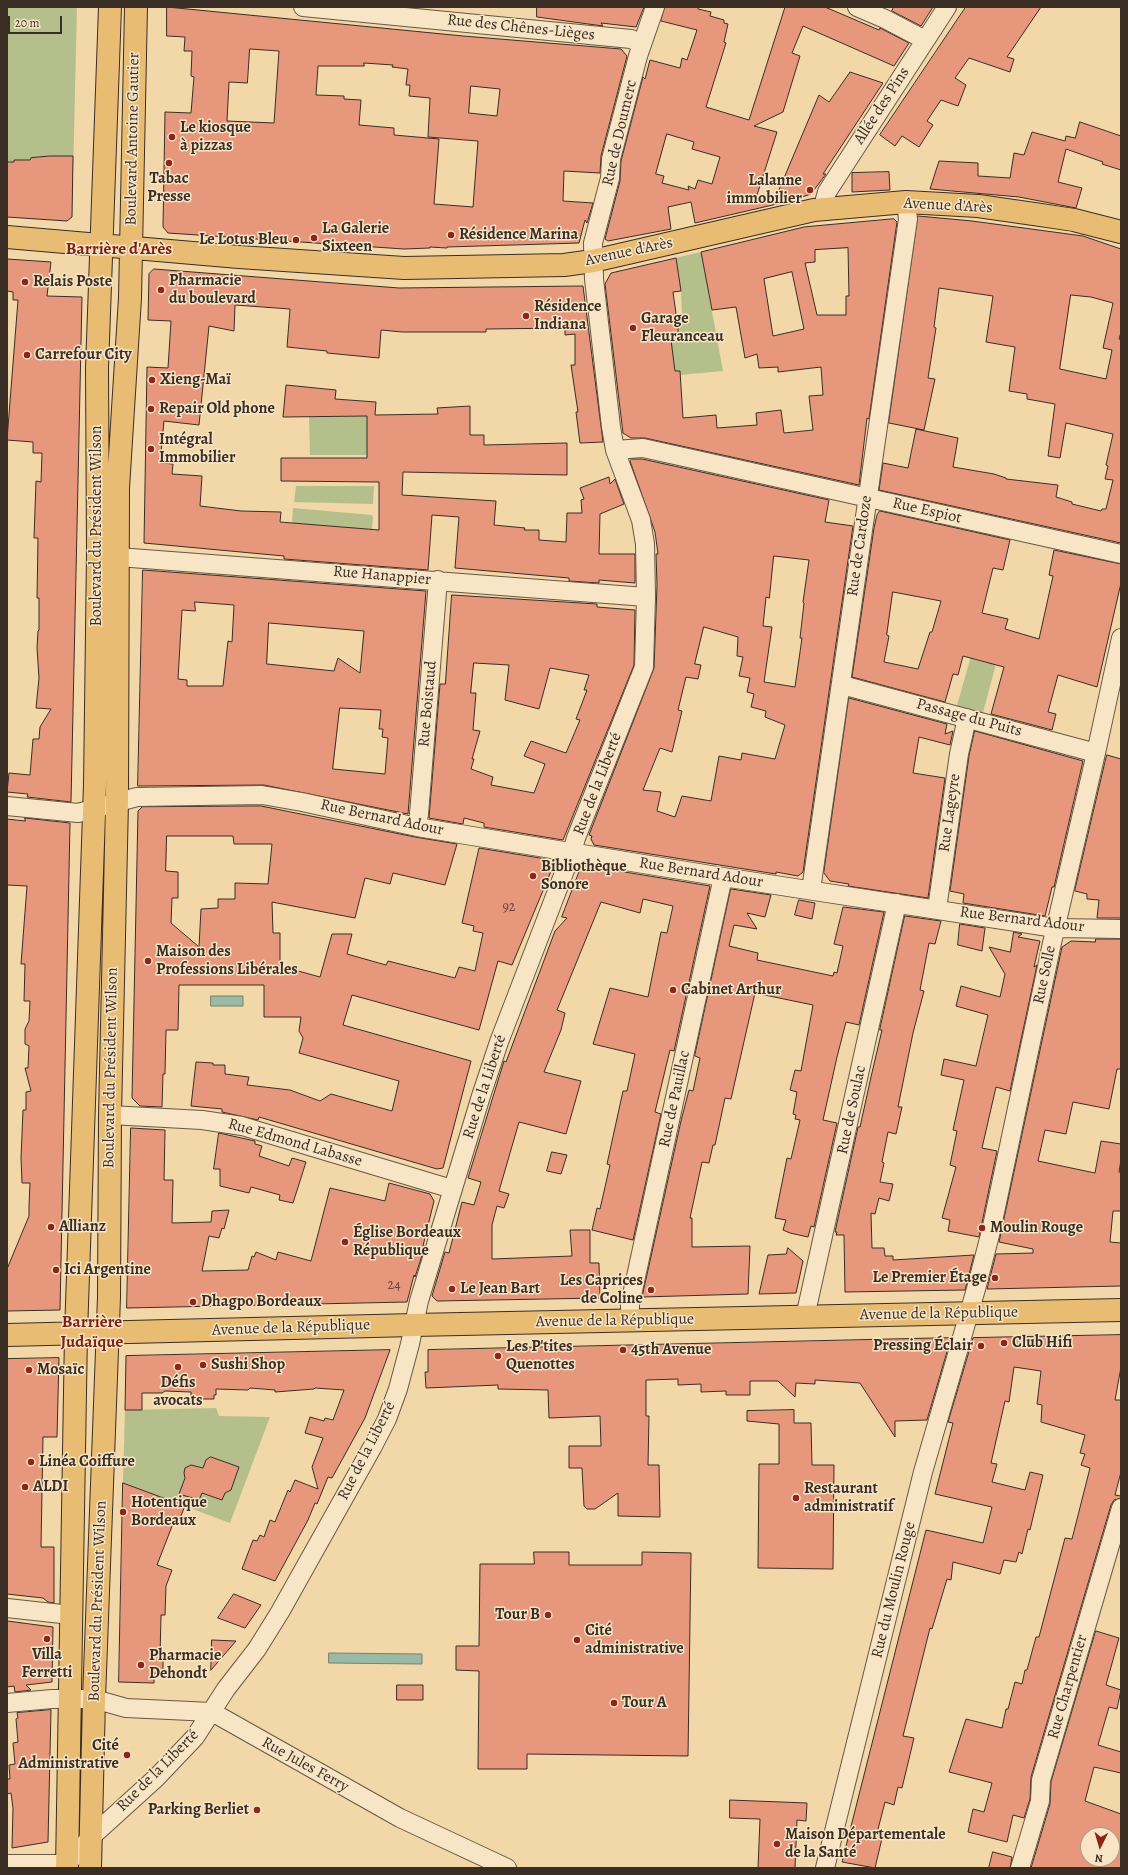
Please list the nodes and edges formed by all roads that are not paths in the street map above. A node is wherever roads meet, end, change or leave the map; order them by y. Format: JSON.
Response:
{"nodes":[{"id":1,"x":110,"y":7,"type":"edge"},
{"id":2,"x":136,"y":7,"type":"edge"},
{"id":3,"x":303,"y":7,"type":"edge"},
{"id":4,"x":655,"y":7,"type":"edge"},
{"id":5,"x":857,"y":7,"type":"edge"},
{"id":6,"x":947,"y":7,"type":"edge"},
{"id":7,"x":926,"y":40,"type":"junction"},
{"id":8,"x":642,"y":44,"type":"junction"},
{"id":9,"x":906,"y":202,"type":"junction"},
{"id":10,"x":826,"y":208,"type":"junction"},
{"id":11,"x":1121,"y":232,"type":"edge"},
{"id":12,"x":7,"y":237,"type":"edge"},
{"id":13,"x":101,"y":244,"type":"junction"},
{"id":14,"x":132,"y":247,"type":"junction"},
{"id":15,"x":593,"y":261,"type":"junction"},
{"id":16,"x":615,"y":450,"type":"junction"},
{"id":17,"x":118,"y":488,"type":"junction"},
{"id":18,"x":866,"y":497,"type":"junction"},
{"id":19,"x":1121,"y":554,"type":"edge"},
{"id":20,"x":118,"y":557,"type":"junction"},
{"id":21,"x":438,"y":580,"type":"junction"},
{"id":22,"x":646,"y":597,"type":"junction"},
{"id":23,"x":1121,"y":638,"type":"edge"},
{"id":24,"x":842,"y":685,"type":"junction"},
{"id":25,"x":967,"y":718,"type":"junction"},
{"id":26,"x":1096,"y":753,"type":"junction"},
{"id":27,"x":117,"y":802,"type":"junction"},
{"id":28,"x":7,"y":806,"type":"edge"},
{"id":29,"x":94,"y":808,"type":"junction"},
{"id":30,"x":417,"y":827,"type":"junction"},
{"id":31,"x":572,"y":852,"type":"junction"},
{"id":32,"x":723,"y":877,"type":"junction"},
{"id":33,"x":811,"y":890,"type":"junction"},
{"id":34,"x":897,"y":903,"type":"junction"},
{"id":35,"x":936,"y":909,"type":"junction"},
{"id":36,"x":1055,"y":928,"type":"junction"},
{"id":37,"x":1121,"y":929,"type":"edge"},
{"id":38,"x":110,"y":1115,"type":"junction"},
{"id":39,"x":452,"y":1189,"type":"junction"},
{"id":40,"x":1121,"y":1310,"type":"edge"},
{"id":41,"x":970,"y":1313,"type":"junction"},
{"id":42,"x":805,"y":1317,"type":"junction"},
{"id":43,"x":630,"y":1321,"type":"junction"},
{"id":44,"x":414,"y":1325,"type":"junction"},
{"id":45,"x":108,"y":1333,"type":"junction"},
{"id":46,"x":76,"y":1334,"type":"junction"},
{"id":47,"x":7,"y":1335,"type":"edge"},
{"id":48,"x":1121,"y":1508,"type":"edge"},
{"id":49,"x":7,"y":1608,"type":"edge"},
{"id":50,"x":71,"y":1615,"type":"junction"},
{"id":51,"x":69,"y":1699,"type":"junction"},
{"id":52,"x":94,"y":1699,"type":"junction"},
{"id":53,"x":7,"y":1703,"type":"edge"},
{"id":54,"x":212,"y":1712,"type":"junction"},
{"id":55,"x":91,"y":1837,"type":"junction"},
{"id":56,"x":7,"y":1864,"type":"edge"},
{"id":57,"x":57,"y":1866,"type":"edge"},
{"id":58,"x":90,"y":1868,"type":"edge"},
{"id":59,"x":507,"y":1868,"type":"edge"},
{"id":60,"x":825,"y":1868,"type":"edge"},
{"id":61,"x":1020,"y":1868,"type":"edge"}],
"edges":[{"from":1,"to":13,"type":"main road","name":"Boulevard Antoine Gautier"},
{"from":2,"to":14,"type":"main road","name":"Boulevard Antoine Gautier"},
{"from":3,"to":8,"type":"street","name":"Rue des Chênes-Lièges"},
{"from":4,"to":8,"type":"street","name":"Rue de Doumerc"},
{"from":5,"to":7,"type":"street"},
{"from":6,"to":7,"type":"street","name":"Allée des Pins"},
{"from":7,"to":10,"type":"street","name":"Allée des Pins"},
{"from":8,"to":15,"type":"street","name":"Rue de Doumerc"},
{"from":9,"to":10,"type":"main road","name":"Avenue d'Arès"},
{"from":9,"to":11,"type":"main road","name":"Avenue d'Arès"},
{"from":9,"to":18,"type":"street","name":"Rue de Cardoze"},
{"from":10,"to":15,"type":"main road","name":"Avenue d'Arès"},
{"from":12,"to":13,"type":"main road","name":"Avenue d'Arès"},
{"from":13,"to":14,"type":"main road","name":"Avenue d'Arès"},
{"from":13,"to":17,"type":"main road"},
{"from":13,"to":29,"type":"main road","name":"Boulevard du Président Wilson"},
{"from":14,"to":15,"type":"main road","name":"Avenue d'Arès"},
{"from":14,"to":17,"type":"main road","name":"Boulevard du Président Wilson"},
{"from":15,"to":16,"type":"street","name":"Rue de la Liberté"},
{"from":16,"to":18,"type":"street","name":"Rue Espiot"},
{"from":16,"to":22,"type":"street","name":"Rue de la Liberté"},
{"from":17,"to":20,"type":"main road","name":"Boulevard du Président Wilson"},
{"from":18,"to":19,"type":"street","name":"Rue Espiot"},
{"from":18,"to":24,"type":"street","name":"Rue de Cardoze"},
{"from":20,"to":21,"type":"street","name":"Rue Hanappier"},
{"from":20,"to":27,"type":"main road","name":"Boulevard du Président Wilson"},
{"from":21,"to":22,"type":"street","name":"Rue Hanappier"},
{"from":21,"to":30,"type":"street","name":"Rue Boistaud"},
{"from":22,"to":31,"type":"street","name":"Rue de la Liberté"},
{"from":23,"to":26,"type":"street","name":"Rue Solle"},
{"from":24,"to":25,"type":"street","name":"Passage du Puits"},
{"from":24,"to":33,"type":"street","name":"Rue de Cardoze"},
{"from":25,"to":26,"type":"street","name":"Passage du Puits"},
{"from":25,"to":35,"type":"street","name":"Rue Lageyre"},
{"from":26,"to":36,"type":"street","name":"Rue Solle"},
{"from":27,"to":29,"type":"street"},
{"from":27,"to":30,"type":"street","name":"Rue Bernard Adour"},
{"from":27,"to":38,"type":"main road","name":"Boulevard du Président Wilson"},
{"from":28,"to":29,"type":"street"},
{"from":29,"to":46,"type":"main road","name":"Boulevard du Président Wilson"},
{"from":30,"to":31,"type":"street","name":"Rue Bernard Adour"},
{"from":31,"to":32,"type":"street","name":"Rue Bernard Adour"},
{"from":31,"to":39,"type":"street","name":"Rue de la Liberté"},
{"from":32,"to":33,"type":"street","name":"Rue Bernard Adour"},
{"from":32,"to":43,"type":"street","name":"Rue de Pauillac"},
{"from":33,"to":34,"type":"street","name":"Rue Bernard Adour"},
{"from":34,"to":35,"type":"street","name":"Rue Bernard Adour"},
{"from":34,"to":42,"type":"street","name":"Rue de Soulac"},
{"from":35,"to":36,"type":"street","name":"Rue Bernard Adour"},
{"from":36,"to":37,"type":"street","name":"Rue Bernard Adour"},
{"from":36,"to":41,"type":"street","name":"Rue Solle"},
{"from":38,"to":39,"type":"street","name":"Rue Edmond Labasse"},
{"from":38,"to":45,"type":"main road","name":"Boulevard du Président Wilson"},
{"from":39,"to":44,"type":"street","name":"Rue de la Liberté"},
{"from":40,"to":41,"type":"main road","name":"Avenue de la République"},
{"from":41,"to":42,"type":"main road","name":"Avenue de la République"},
{"from":41,"to":60,"type":"street","name":"Rue du Moulin Rouge"},
{"from":42,"to":43,"type":"main road","name":"Avenue de la République"},
{"from":43,"to":44,"type":"main road","name":"Avenue de la République"},
{"from":44,"to":45,"type":"main road","name":"Avenue de la République"},
{"from":44,"to":54,"type":"street","name":"Rue de la Liberté"},
{"from":45,"to":46,"type":"main road"},
{"from":45,"to":52,"type":"main road","name":"Boulevard du Président Wilson"},
{"from":46,"to":47,"type":"main road"},
{"from":46,"to":50,"type":"main road","name":"Boulevard du Président Wilson"},
{"from":48,"to":61,"type":"street","name":"Rue Charpentier"},
{"from":49,"to":50,"type":"street"},
{"from":50,"to":51,"type":"main road","name":"Boulevard du Président Wilson"},
{"from":51,"to":52,"type":"street","name":"Rue Jules Ferry"},
{"from":51,"to":53,"type":"street","name":"Rue Jules Ferry"},
{"from":51,"to":57,"type":"main road","name":"Boulevard du Président Wilson"},
{"from":52,"to":54,"type":"street","name":"Rue Jules Ferry"},
{"from":52,"to":55,"type":"main road","name":"Boulevard du Président Wilson"},
{"from":54,"to":55,"type":"street","name":"Rue de la Liberté"},
{"from":54,"to":59,"type":"street","name":"Rue Jules Ferry"},
{"from":55,"to":57,"type":"street","name":"Rue de la Liberté"},
{"from":55,"to":58,"type":"main road","name":"Boulevard du Président Wilson"},
{"from":56,"to":57,"type":"street"}]}
